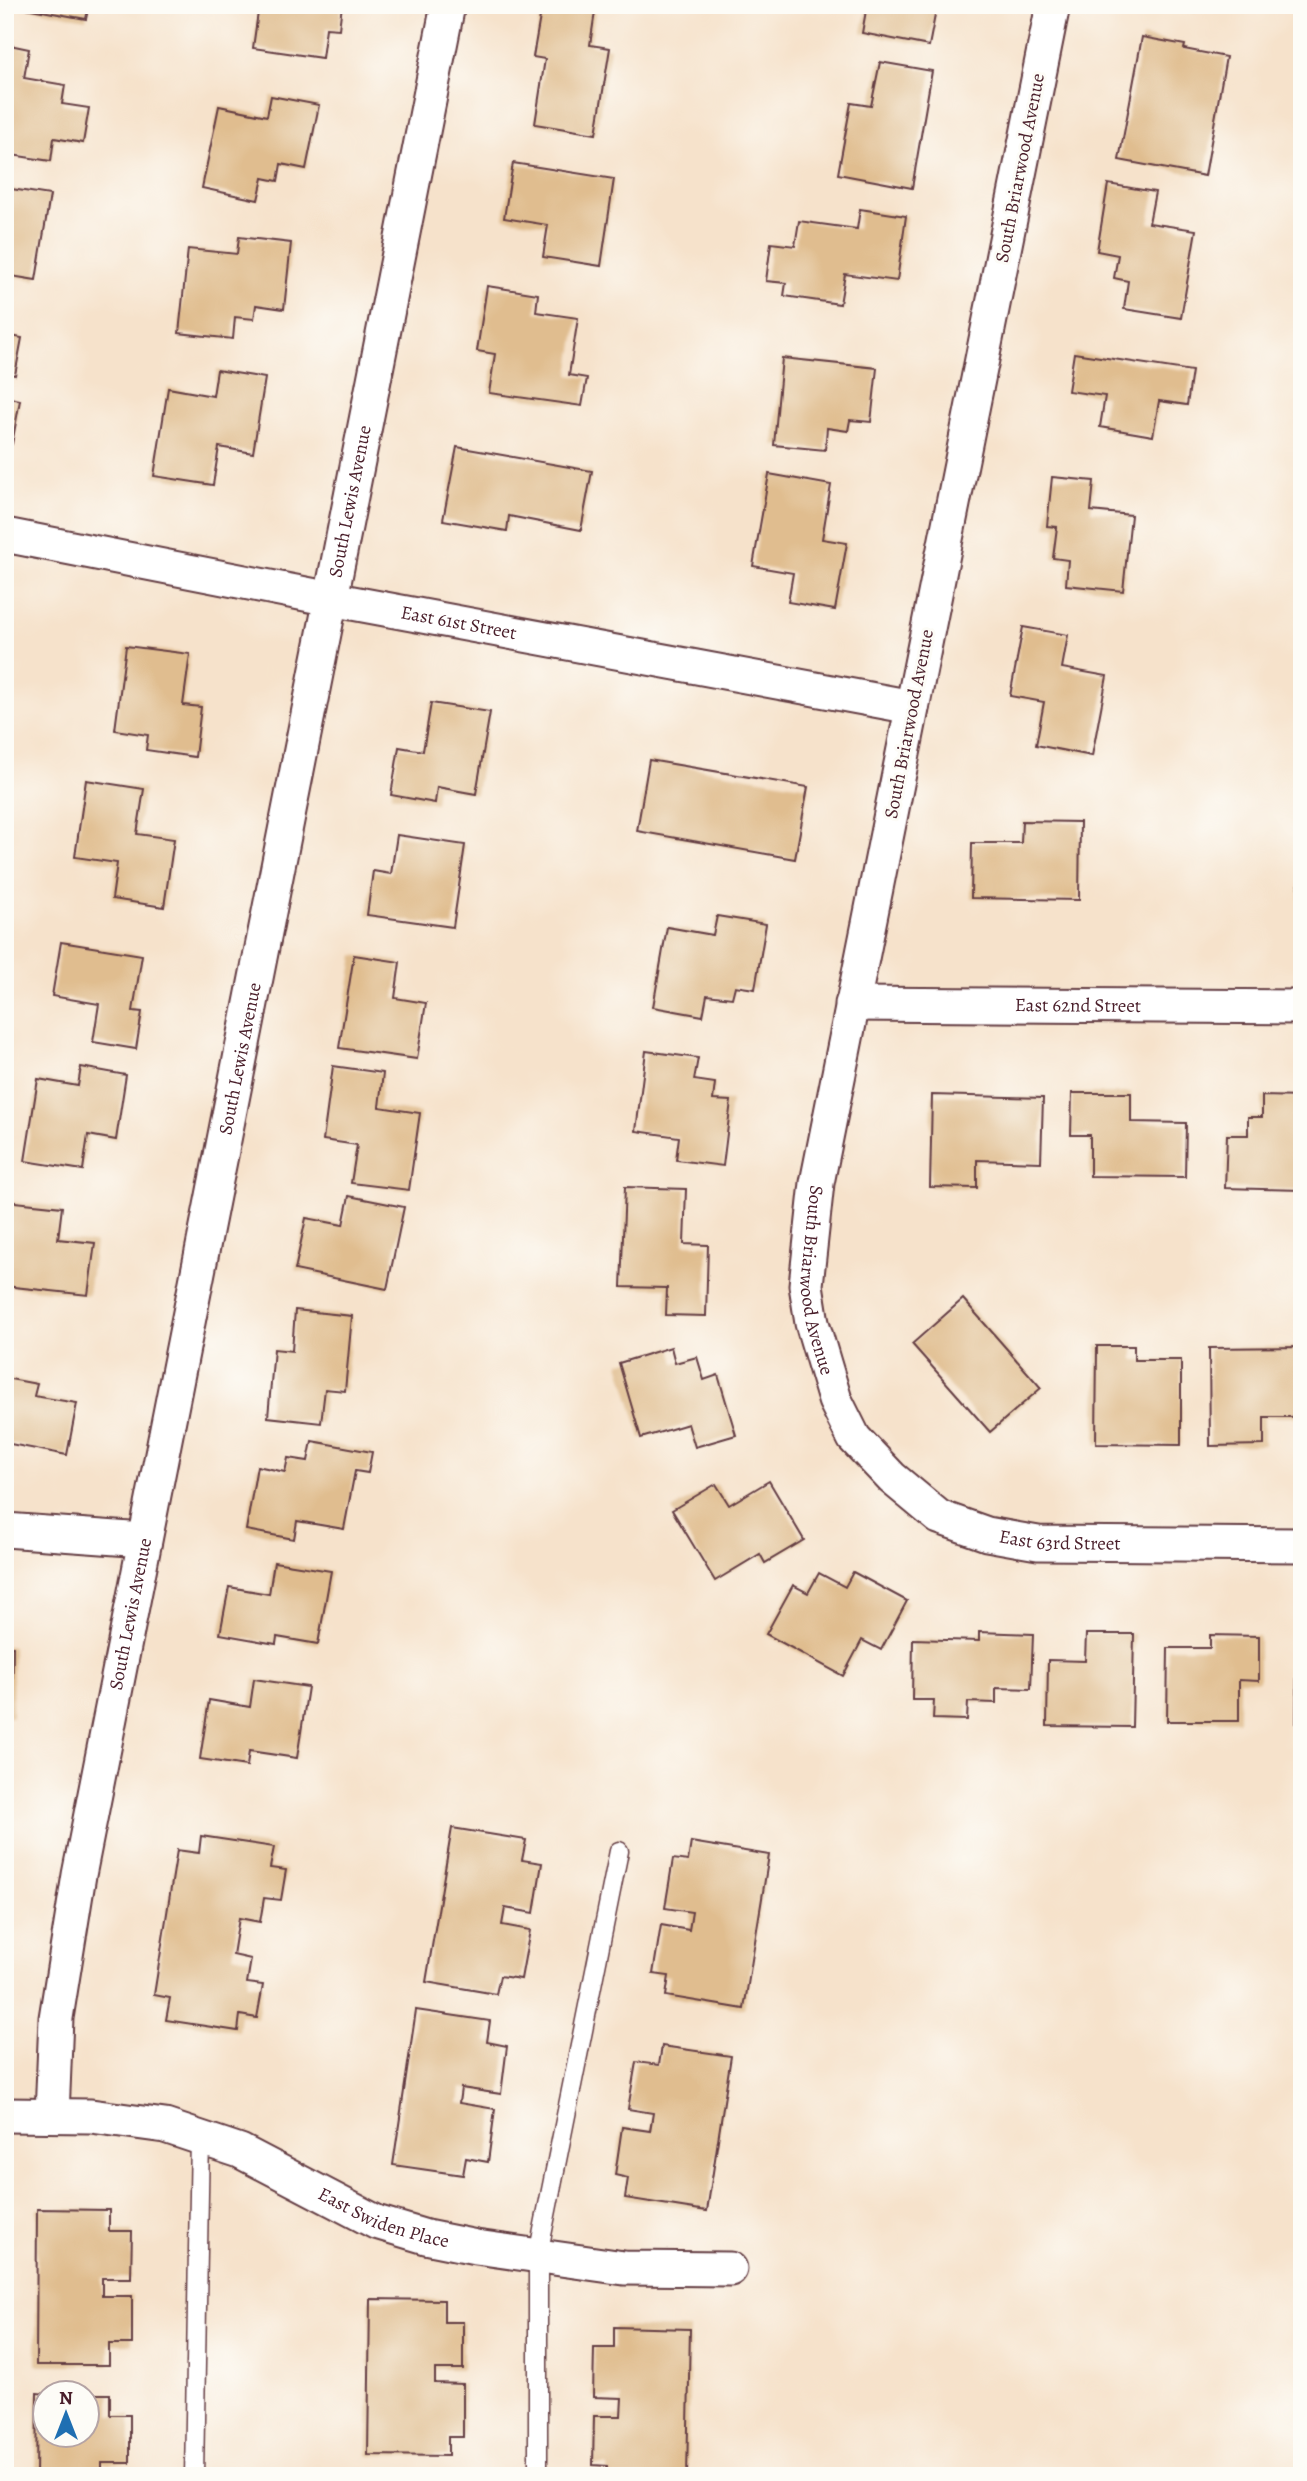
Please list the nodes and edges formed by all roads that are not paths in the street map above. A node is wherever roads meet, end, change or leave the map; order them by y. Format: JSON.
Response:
{"nodes":[{"id":1,"x":448,"y":5,"type":"edge"},
{"id":2,"x":1053,"y":5,"type":"edge"},
{"id":3,"x":5,"y":535,"type":"edge"},
{"id":4,"x":331,"y":598,"type":"junction"},
{"id":5,"x":912,"y":707,"type":"junction"},
{"id":6,"x":852,"y":1003,"type":"junction"},
{"id":7,"x":1302,"y":1007,"type":"edge"},
{"id":8,"x":854,"y":1438,"type":"joint"},
{"id":9,"x":5,"y":1530,"type":"edge"},
{"id":10,"x":144,"y":1540,"type":"junction"},
{"id":11,"x":1302,"y":1545,"type":"edge"},
{"id":12,"x":619,"y":1851,"type":"dead end"},
{"id":13,"x":5,"y":2115,"type":"edge"},
{"id":14,"x":51,"y":2115,"type":"junction"},
{"id":15,"x":200,"y":2137,"type":"junction"},
{"id":16,"x":538,"y":2255,"type":"junction"},
{"id":17,"x":730,"y":2269,"type":"dead end"},
{"id":18,"x":194,"y":2476,"type":"edge"},
{"id":19,"x":538,"y":2476,"type":"edge"}],
"edges":[{"from":1,"to":4,"type":"street","name":"South Lewis Avenue"},
{"from":2,"to":5,"type":"street","name":"South Briarwood Avenue"},
{"from":3,"to":4,"type":"street","name":"East 61st Street"},
{"from":4,"to":5,"type":"street","name":"East 61st Street"},
{"from":4,"to":10,"type":"street","name":"South Lewis Avenue"},
{"from":5,"to":6,"type":"street","name":"South Briarwood Avenue"},
{"from":6,"to":7,"type":"street","name":"East 62nd Street"},
{"from":6,"to":8,"type":"street","name":"South Briarwood Avenue"},
{"from":8,"to":11,"type":"street","name":"East 63rd Street"},
{"from":9,"to":10,"type":"street"},
{"from":10,"to":14,"type":"street","name":"South Lewis Avenue"},
{"from":12,"to":16,"type":"lane"},
{"from":13,"to":14,"type":"street","name":"East Swiden Place"},
{"from":14,"to":15,"type":"street","name":"East Swiden Place"},
{"from":15,"to":16,"type":"street","name":"East Swiden Place"},
{"from":15,"to":18,"type":"lane"},
{"from":16,"to":17,"type":"street","name":"East Swiden Place"},
{"from":16,"to":19,"type":"lane"}]}
